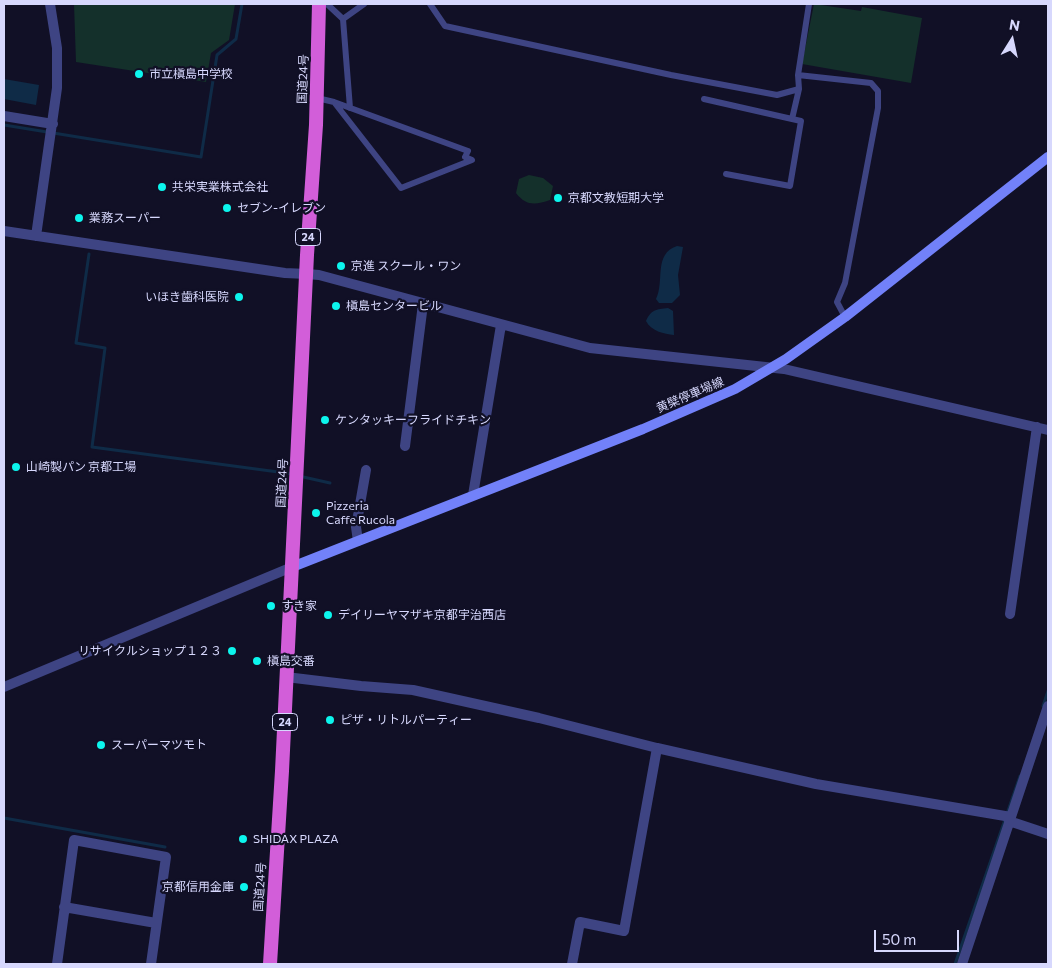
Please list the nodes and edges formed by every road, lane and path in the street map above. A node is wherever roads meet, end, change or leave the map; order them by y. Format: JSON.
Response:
{"nodes":[{"id":1,"x":50,"y":4,"type":"edge"},
{"id":2,"x":319,"y":4,"type":"edge"},
{"id":3,"x":326,"y":4,"type":"edge"},
{"id":4,"x":364,"y":4,"type":"edge"},
{"id":5,"x":430,"y":4,"type":"edge"},
{"id":6,"x":809,"y":4,"type":"edge"},
{"id":7,"x":343,"y":19,"type":"junction"},
{"id":8,"x":798,"y":75,"type":"junction"},
{"id":9,"x":798,"y":89,"type":"junction"},
{"id":10,"x":317,"y":98,"type":"junction"},
{"id":11,"x":704,"y":99,"type":"dead end"},
{"id":12,"x":334,"y":102,"type":"junction"},
{"id":13,"x":350,"y":108,"type":"junction"},
{"id":14,"x":4,"y":116,"type":"edge"},
{"id":15,"x":792,"y":119,"type":"junction"},
{"id":16,"x":53,"y":125,"type":"junction"},
{"id":17,"x":1048,"y":157,"type":"edge"},
{"id":18,"x":726,"y":174,"type":"dead end"},
{"id":19,"x":4,"y":231,"type":"edge"},
{"id":20,"x":36,"y":236,"type":"junction"},
{"id":21,"x":307,"y":274,"type":"junction"},
{"id":22,"x":423,"y":304,"type":"junction"},
{"id":23,"x":846,"y":317,"type":"junction"},
{"id":24,"x":501,"y":324,"type":"junction"},
{"id":25,"x":771,"y":368,"type":"junction"},
{"id":26,"x":1037,"y":427,"type":"junction"},
{"id":27,"x":1048,"y":430,"type":"edge"},
{"id":28,"x":405,"y":446,"type":"dead end"},
{"id":29,"x":366,"y":470,"type":"dead end"},
{"id":30,"x":474,"y":496,"type":"junction"},
{"id":31,"x":358,"y":540,"type":"junction"},
{"id":32,"x":292,"y":567,"type":"junction"},
{"id":33,"x":1010,"y":614,"type":"dead end"},
{"id":34,"x":286,"y":676,"type":"junction"},
{"id":35,"x":4,"y":687,"type":"edge"},
{"id":36,"x":1048,"y":706,"type":"edge"},
{"id":37,"x":657,"y":748,"type":"junction"},
{"id":38,"x":1010,"y":819,"type":"junction"},
{"id":39,"x":1048,"y":834,"type":"edge"},
{"id":40,"x":64,"y":908,"type":"junction"},
{"id":41,"x":156,"y":923,"type":"junction"},
{"id":42,"x":57,"y":964,"type":"edge"},
{"id":43,"x":151,"y":964,"type":"edge"},
{"id":44,"x":270,"y":964,"type":"edge"},
{"id":45,"x":572,"y":964,"type":"edge"},
{"id":46,"x":962,"y":964,"type":"edge"}],
"edges":[{"from":1,"to":16,"type":"street"},
{"from":2,"to":10,"type":"highway","name":"国道24号","number":"24"},
{"from":3,"to":7,"type":"lane"},
{"from":4,"to":7,"type":"lane"},
{"from":5,"to":9,"type":"lane"},
{"from":6,"to":8,"type":"lane"},
{"from":7,"to":13,"type":"lane"},
{"from":8,"to":9,"type":"lane"},
{"from":8,"to":23,"type":"lane"},
{"from":9,"to":15,"type":"lane"},
{"from":10,"to":12,"type":"lane"},
{"from":10,"to":21,"type":"highway","name":"国道24号","number":"24"},
{"from":11,"to":15,"type":"lane"},
{"from":12,"to":13,"type":"lane"},
{"from":12,"to":13,"type":"lane"},
{"from":14,"to":16,"type":"street"},
{"from":15,"to":18,"type":"lane"},
{"from":16,"to":20,"type":"street"},
{"from":17,"to":23,"type":"main road","name":"黄檗停車場線"},
{"from":19,"to":20,"type":"street"},
{"from":20,"to":21,"type":"street"},
{"from":21,"to":22,"type":"street"},
{"from":21,"to":32,"type":"highway","name":"国道24号","number":"24"},
{"from":22,"to":24,"type":"street"},
{"from":22,"to":28,"type":"street"},
{"from":23,"to":25,"type":"main road","name":"黄檗停車場線"},
{"from":24,"to":25,"type":"street"},
{"from":24,"to":30,"type":"street"},
{"from":25,"to":26,"type":"street"},
{"from":25,"to":30,"type":"main road","name":"黄檗停車場線"},
{"from":26,"to":27,"type":"street"},
{"from":26,"to":33,"type":"street"},
{"from":29,"to":31,"type":"street"},
{"from":30,"to":31,"type":"main road","name":"黄檗停車場線"},
{"from":31,"to":32,"type":"main road","name":"黄檗停車場線"},
{"from":32,"to":34,"type":"highway","name":"国道24号","number":"24"},
{"from":32,"to":35,"type":"street"},
{"from":34,"to":37,"type":"street"},
{"from":34,"to":44,"type":"highway","name":"国道24号","number":"24"},
{"from":36,"to":38,"type":"street"},
{"from":37,"to":38,"type":"street"},
{"from":37,"to":45,"type":"street"},
{"from":38,"to":39,"type":"street"},
{"from":38,"to":46,"type":"street"},
{"from":40,"to":41,"type":"street"},
{"from":40,"to":41,"type":"street"},
{"from":40,"to":42,"type":"street"},
{"from":41,"to":43,"type":"street"}]}
